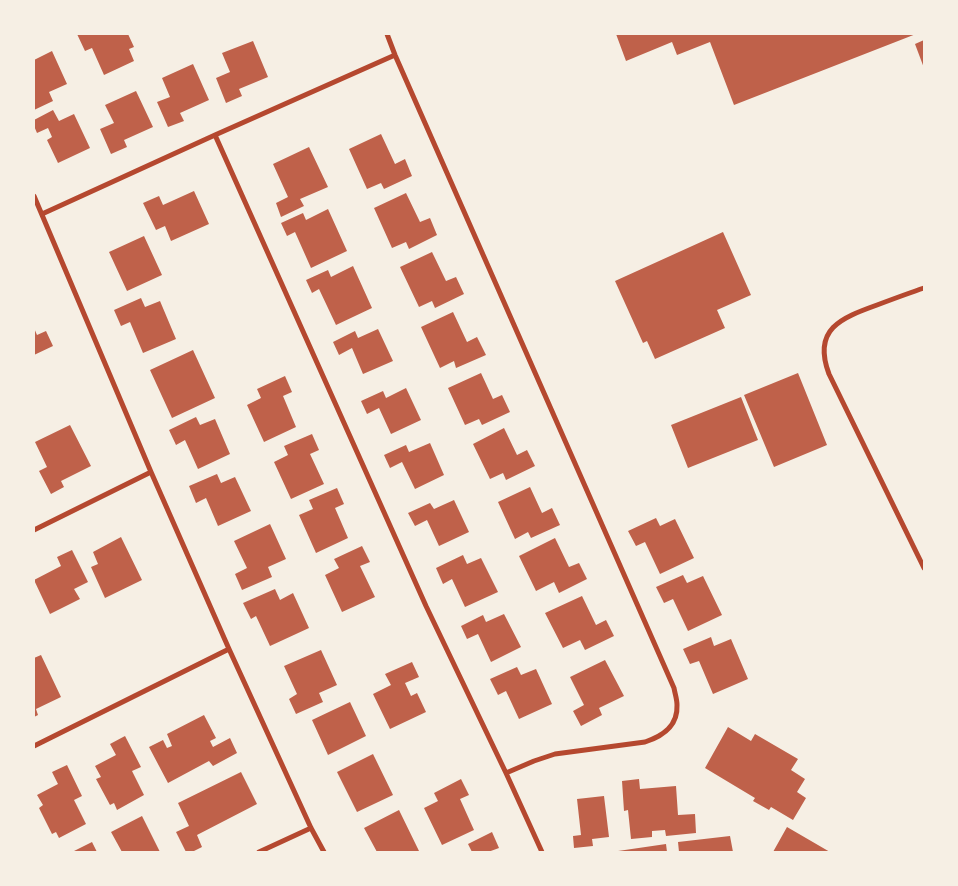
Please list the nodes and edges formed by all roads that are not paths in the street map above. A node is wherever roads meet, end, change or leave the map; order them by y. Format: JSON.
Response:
{"nodes":[{"id":1,"x":387,"y":34,"type":"edge"},
{"id":2,"x":395,"y":55,"type":"junction"},
{"id":3,"x":215,"y":135,"type":"junction"},
{"id":4,"x":34,"y":196,"type":"edge"},
{"id":5,"x":42,"y":214,"type":"junction"},
{"id":6,"x":924,"y":288,"type":"edge"},
{"id":7,"x":151,"y":472,"type":"junction"},
{"id":8,"x":34,"y":530,"type":"edge"},
{"id":9,"x":924,"y":568,"type":"edge"},
{"id":10,"x":229,"y":649,"type":"junction"},
{"id":11,"x":34,"y":746,"type":"edge"},
{"id":12,"x":506,"y":773,"type":"junction"},
{"id":13,"x":311,"y":828,"type":"junction"},
{"id":14,"x":259,"y":852,"type":"edge"},
{"id":15,"x":324,"y":852,"type":"edge"},
{"id":16,"x":542,"y":852,"type":"edge"}],
"edges":[{"from":1,"to":2,"type":"street"},
{"from":2,"to":3,"type":"street"},
{"from":2,"to":12,"type":"street"},
{"from":3,"to":5,"type":"street"},
{"from":3,"to":12,"type":"street"},
{"from":4,"to":5,"type":"street"},
{"from":5,"to":7,"type":"street"},
{"from":6,"to":9,"type":"street"},
{"from":7,"to":8,"type":"street"},
{"from":7,"to":10,"type":"street"},
{"from":10,"to":11,"type":"street"},
{"from":10,"to":13,"type":"street"},
{"from":12,"to":16,"type":"street"},
{"from":13,"to":14,"type":"street"},
{"from":13,"to":15,"type":"street"}]}
